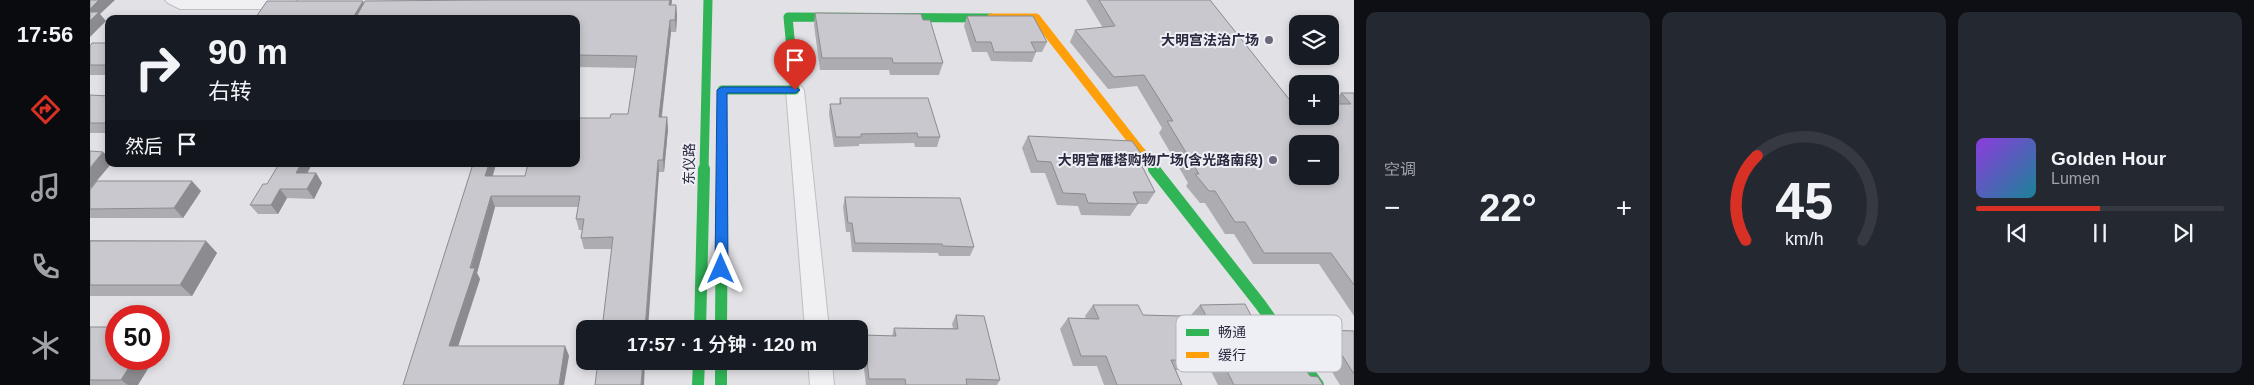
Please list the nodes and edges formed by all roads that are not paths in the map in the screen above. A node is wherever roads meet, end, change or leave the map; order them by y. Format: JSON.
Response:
{"nodes":[{"id":1,"x":173,"y":0,"type":"edge"},
{"id":2,"x":708,"y":0,"type":"edge"},
{"id":3,"x":307,"y":4,"type":"edge"},
{"id":4,"x":722,"y":90,"type":"dead end"},
{"id":5,"x":795,"y":90,"type":"junction"},
{"id":6,"x":722,"y":180,"type":"dead end"},
{"id":7,"x":1268,"y":315,"type":"edge"},
{"id":8,"x":700,"y":320,"type":"edge"},
{"id":9,"x":721,"y":320,"type":"edge"},
{"id":10,"x":816,"y":320,"type":"edge"},
{"id":11,"x":699,"y":370,"type":"edge"},
{"id":12,"x":721,"y":370,"type":"edge"},
{"id":13,"x":821,"y":370,"type":"edge"},
{"id":14,"x":1309,"y":372,"type":"edge"},
{"id":15,"x":698,"y":385,"type":"edge"},
{"id":16,"x":721,"y":385,"type":"edge"},
{"id":17,"x":822,"y":385,"type":"edge"},
{"id":18,"x":1318,"y":385,"type":"edge"}],
"edges":[{"from":1,"to":3,"type":"street"},
{"from":2,"to":8,"type":"street","name":"东仪路"},
{"from":4,"to":5,"type":"street"},
{"from":5,"to":7,"type":"street"},
{"from":5,"to":10,"type":"street"},
{"from":6,"to":9,"type":"street"},
{"from":11,"to":15,"type":"street"},
{"from":12,"to":16,"type":"street"},
{"from":13,"to":17,"type":"street"},
{"from":14,"to":18,"type":"street"}]}
